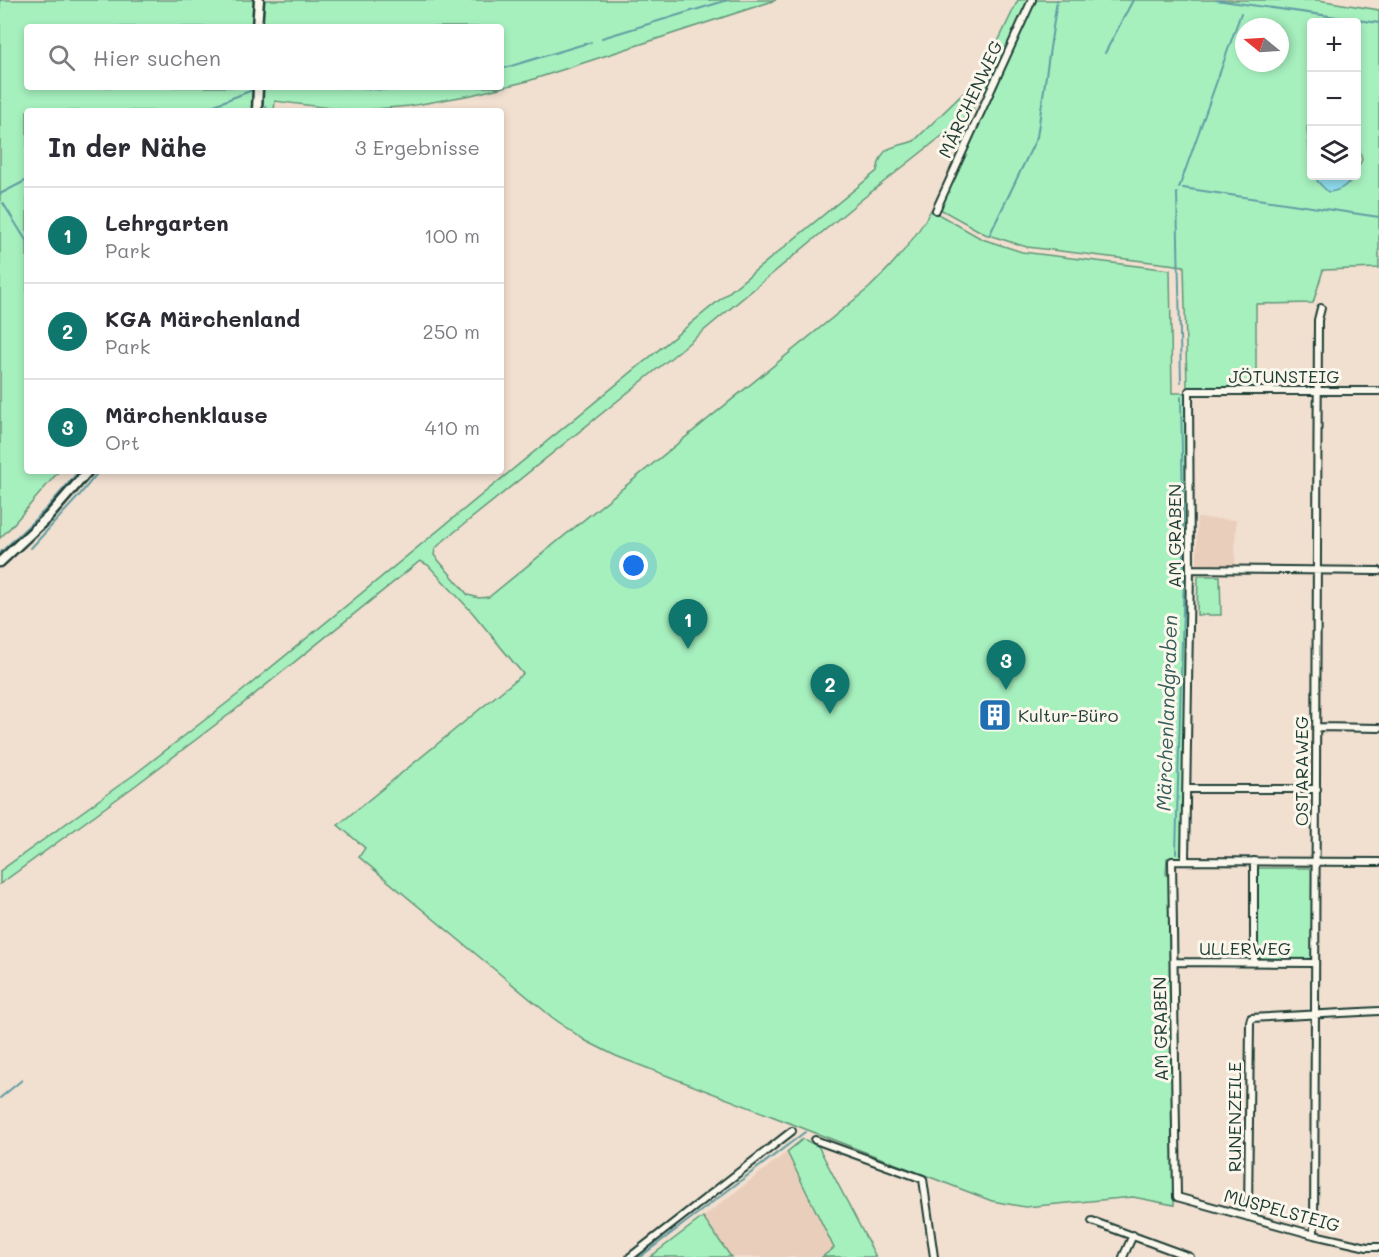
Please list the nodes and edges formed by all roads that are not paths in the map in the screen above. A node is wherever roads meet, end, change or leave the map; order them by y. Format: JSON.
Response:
{"nodes":[{"id":1,"x":259,"y":0,"type":"edge"},
{"id":2,"x":1032,"y":0,"type":"edge"},
{"id":3,"x":257,"y":24,"type":"edge"},
{"id":4,"x":258,"y":90,"type":"edge"},
{"id":5,"x":257,"y":108,"type":"edge"},
{"id":6,"x":936,"y":210,"type":"dead end"},
{"id":7,"x":1321,"y":308,"type":"dead end"},
{"id":8,"x":1189,"y":391,"type":"joint"},
{"id":9,"x":1318,"y":391,"type":"junction"},
{"id":10,"x":1379,"y":391,"type":"edge"},
{"id":11,"x":85,"y":474,"type":"edge"},
{"id":12,"x":0,"y":562,"type":"edge"},
{"id":13,"x":1190,"y":570,"type":"junction"},
{"id":14,"x":1317,"y":571,"type":"junction"},
{"id":15,"x":1379,"y":571,"type":"edge"},
{"id":16,"x":1317,"y":727,"type":"junction"},
{"id":17,"x":1379,"y":728,"type":"edge"},
{"id":18,"x":1187,"y":789,"type":"junction"},
{"id":19,"x":1317,"y":789,"type":"junction"},
{"id":20,"x":1185,"y":860,"type":"junction"},
{"id":21,"x":1254,"y":861,"type":"junction"},
{"id":22,"x":1316,"y":861,"type":"junction"},
{"id":23,"x":1379,"y":862,"type":"edge"},
{"id":24,"x":1174,"y":962,"type":"junction"},
{"id":25,"x":1254,"y":963,"type":"junction"},
{"id":26,"x":1315,"y":963,"type":"junction"},
{"id":27,"x":1379,"y":1011,"type":"edge"},
{"id":28,"x":1315,"y":1014,"type":"junction"},
{"id":29,"x":792,"y":1131,"type":"dead end"},
{"id":30,"x":815,"y":1140,"type":"dead end"},
{"id":31,"x":1177,"y":1197,"type":"joint"},
{"id":32,"x":1248,"y":1217,"type":"junction"},
{"id":33,"x":1092,"y":1221,"type":"dead end"},
{"id":34,"x":1314,"y":1234,"type":"junction"},
{"id":35,"x":1133,"y":1235,"type":"junction"},
{"id":36,"x":1379,"y":1247,"type":"edge"},
{"id":37,"x":630,"y":1257,"type":"edge"},
{"id":38,"x":934,"y":1257,"type":"edge"},
{"id":39,"x":1123,"y":1257,"type":"edge"},
{"id":40,"x":1190,"y":1257,"type":"edge"}],
"edges":[{"from":1,"to":3,"type":"main road"},
{"from":2,"to":6,"type":"street","name":"MÄRCHENWEG"},
{"from":4,"to":5,"type":"main road"},
{"from":7,"to":9,"type":"street","name":"OSTARAWEG"},
{"from":8,"to":9,"type":"street","name":"JÖTUNSTEIG"},
{"from":8,"to":13,"type":"street","name":"AM GRABEN"},
{"from":9,"to":10,"type":"street","name":"JÖTUNSTEIG"},
{"from":9,"to":14,"type":"street","name":"OSTARAWEG"},
{"from":11,"to":12,"type":"main road"},
{"from":13,"to":14,"type":"street"},
{"from":13,"to":18,"type":"street","name":"AM GRABEN"},
{"from":14,"to":15,"type":"street"},
{"from":14,"to":16,"type":"street","name":"OSTARAWEG"},
{"from":16,"to":17,"type":"street"},
{"from":16,"to":19,"type":"street","name":"OSTARAWEG"},
{"from":18,"to":19,"type":"street"},
{"from":18,"to":20,"type":"street","name":"AM GRABEN"},
{"from":19,"to":22,"type":"street","name":"OSTARAWEG"},
{"from":20,"to":21,"type":"street"},
{"from":20,"to":24,"type":"street","name":"AM GRABEN"},
{"from":21,"to":22,"type":"street"},
{"from":21,"to":25,"type":"street"},
{"from":22,"to":23,"type":"street"},
{"from":22,"to":26,"type":"street","name":"OSTARAWEG"},
{"from":24,"to":25,"type":"street","name":"ULLERWEG"},
{"from":24,"to":31,"type":"street","name":"AM GRABEN"},
{"from":25,"to":26,"type":"street","name":"ULLERWEG"},
{"from":26,"to":28,"type":"street","name":"OSTARAWEG"},
{"from":27,"to":28,"type":"street"},
{"from":28,"to":32,"type":"street","name":"RUNENZEILE"},
{"from":28,"to":34,"type":"street","name":"OSTARAWEG"},
{"from":29,"to":37,"type":"street"},
{"from":30,"to":38,"type":"street"},
{"from":31,"to":32,"type":"street","name":"MUSPELSTEIG"},
{"from":32,"to":34,"type":"street","name":"MUSPELSTEIG"},
{"from":33,"to":35,"type":"street"},
{"from":34,"to":36,"type":"street","name":"MUSPELSTEIG"},
{"from":35,"to":39,"type":"street"},
{"from":35,"to":40,"type":"street"}]}
